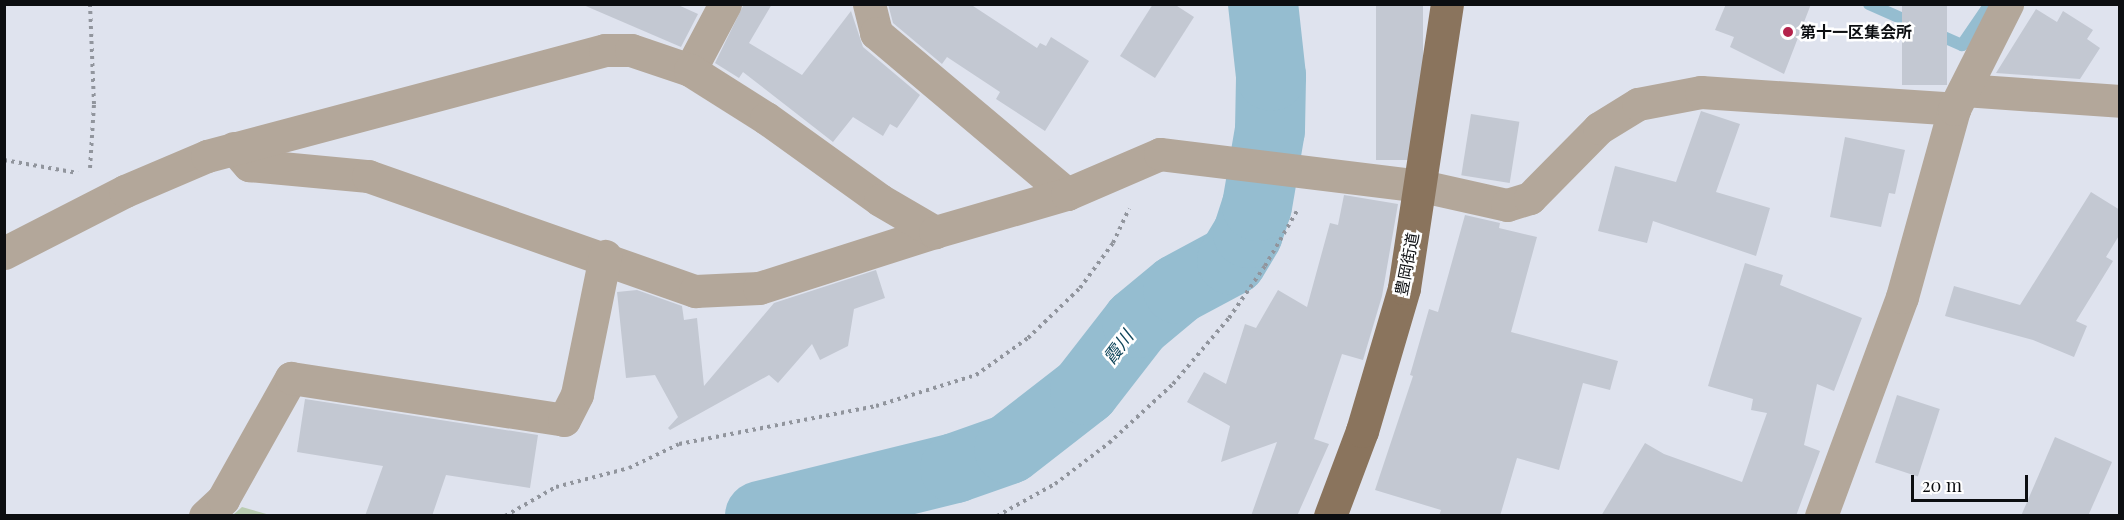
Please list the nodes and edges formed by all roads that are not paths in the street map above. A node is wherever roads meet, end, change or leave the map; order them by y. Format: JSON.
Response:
{"nodes":[{"id":1,"x":725,"y":4,"type":"edge"},
{"id":2,"x":869,"y":4,"type":"edge"},
{"id":3,"x":1447,"y":4,"type":"edge"},
{"id":4,"x":2007,"y":4,"type":"edge"},
{"id":5,"x":690,"y":70,"type":"junction"},
{"id":6,"x":1959,"y":100,"type":"junction"},
{"id":7,"x":2120,"y":101,"type":"edge"},
{"id":8,"x":234,"y":148,"type":"junction"},
{"id":9,"x":1422,"y":186,"type":"junction"},
{"id":10,"x":1067,"y":194,"type":"junction"},
{"id":11,"x":935,"y":232,"type":"junction"},
{"id":12,"x":4,"y":253,"type":"edge"},
{"id":13,"x":605,"y":256,"type":"junction"},
{"id":14,"x":205,"y":516,"type":"edge"},
{"id":15,"x":1330,"y":516,"type":"edge"},
{"id":16,"x":1821,"y":516,"type":"edge"}],
"edges":[{"from":1,"to":5,"type":"street"},
{"from":2,"to":10,"type":"street"},
{"from":3,"to":9,"type":"main road","name":"豊岡街道"},
{"from":4,"to":6,"type":"street"},
{"from":5,"to":8,"type":"street"},
{"from":5,"to":11,"type":"street"},
{"from":6,"to":7,"type":"street"},
{"from":6,"to":9,"type":"street"},
{"from":6,"to":16,"type":"street"},
{"from":8,"to":12,"type":"street"},
{"from":8,"to":13,"type":"street"},
{"from":9,"to":10,"type":"street"},
{"from":9,"to":15,"type":"main road","name":"豊岡街道"},
{"from":10,"to":11,"type":"street"},
{"from":11,"to":13,"type":"street"},
{"from":13,"to":14,"type":"street"}]}
